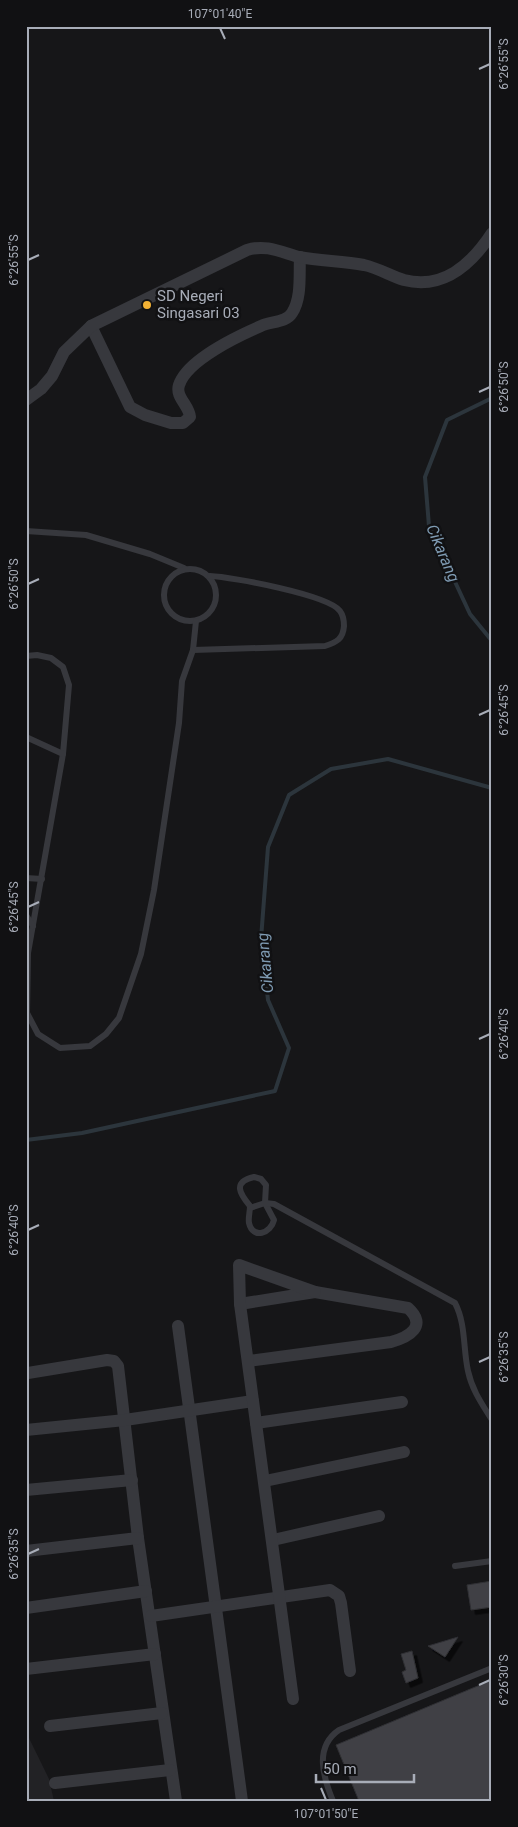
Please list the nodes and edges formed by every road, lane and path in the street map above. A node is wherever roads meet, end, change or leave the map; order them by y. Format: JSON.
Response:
{"nodes":[{"id":1,"x":492,"y":233,"type":"edge"},
{"id":2,"x":300,"y":257,"type":"junction"},
{"id":3,"x":91,"y":326,"type":"junction"},
{"id":4,"x":26,"y":400,"type":"edge"},
{"id":5,"x":26,"y":531,"type":"edge"},
{"id":6,"x":184,"y":568,"type":"junction"},
{"id":7,"x":210,"y":576,"type":"junction"},
{"id":8,"x":196,"y":621,"type":"junction"},
{"id":9,"x":193,"y":650,"type":"junction"},
{"id":10,"x":26,"y":656,"type":"edge"},
{"id":11,"x":26,"y":737,"type":"edge"},
{"id":12,"x":63,"y":754,"type":"junction"},
{"id":13,"x":26,"y":878,"type":"edge"},
{"id":14,"x":42,"y":879,"type":"junction"},
{"id":15,"x":26,"y":915,"type":"edge"},
{"id":16,"x":33,"y":926,"type":"junction"},
{"id":17,"x":265,"y":1203,"type":"junction"},
{"id":18,"x":250,"y":1208,"type":"junction"},
{"id":19,"x":315,"y":1292,"type":"junction"},
{"id":20,"x":240,"y":1304,"type":"junction"},
{"id":21,"x":178,"y":1326,"type":"dead end"},
{"id":22,"x":248,"y":1361,"type":"junction"},
{"id":23,"x":28,"y":1373,"type":"dead end"},
{"id":24,"x":253,"y":1401,"type":"junction"},
{"id":25,"x":402,"y":1402,"type":"dead end"},
{"id":26,"x":189,"y":1410,"type":"junction"},
{"id":27,"x":125,"y":1420,"type":"junction"},
{"id":28,"x":492,"y":1420,"type":"edge"},
{"id":29,"x":256,"y":1423,"type":"junction"},
{"id":30,"x":26,"y":1430,"type":"edge"},
{"id":31,"x":404,"y":1452,"type":"dead end"},
{"id":32,"x":132,"y":1480,"type":"junction"},
{"id":33,"x":264,"y":1481,"type":"junction"},
{"id":34,"x":26,"y":1490,"type":"edge"},
{"id":35,"x":379,"y":1516,"type":"dead end"},
{"id":36,"x":138,"y":1538,"type":"junction"},
{"id":37,"x":273,"y":1540,"type":"junction"},
{"id":38,"x":26,"y":1551,"type":"edge"},
{"id":39,"x":492,"y":1561,"type":"edge"},
{"id":40,"x":455,"y":1566,"type":"dead end"},
{"id":41,"x":146,"y":1591,"type":"junction"},
{"id":42,"x":279,"y":1599,"type":"junction"},
{"id":43,"x":26,"y":1608,"type":"edge"},
{"id":44,"x":216,"y":1608,"type":"junction"},
{"id":45,"x":151,"y":1616,"type":"junction"},
{"id":46,"x":155,"y":1654,"type":"junction"},
{"id":47,"x":492,"y":1668,"type":"edge"},
{"id":48,"x":26,"y":1669,"type":"edge"},
{"id":49,"x":350,"y":1671,"type":"dead end"},
{"id":50,"x":293,"y":1699,"type":"dead end"},
{"id":51,"x":162,"y":1713,"type":"junction"},
{"id":52,"x":50,"y":1726,"type":"dead end"},
{"id":53,"x":170,"y":1770,"type":"junction"},
{"id":54,"x":55,"y":1783,"type":"dead end"},
{"id":55,"x":176,"y":1801,"type":"edge"},
{"id":56,"x":242,"y":1801,"type":"edge"},
{"id":57,"x":333,"y":1801,"type":"edge"}],
"edges":[{"from":1,"to":2,"type":"street"},
{"from":2,"to":3,"type":"street"},
{"from":2,"to":3,"type":"street"},
{"from":3,"to":4,"type":"street"},
{"from":5,"to":6,"type":"lane"},
{"from":6,"to":7,"type":"lane"},
{"from":6,"to":8,"type":"lane"},
{"from":7,"to":8,"type":"lane"},
{"from":7,"to":9,"type":"lane"},
{"from":8,"to":9,"type":"lane"},
{"from":9,"to":16,"type":"lane"},
{"from":10,"to":12,"type":"lane"},
{"from":11,"to":12,"type":"lane"},
{"from":12,"to":14,"type":"lane"},
{"from":13,"to":14,"type":"lane"},
{"from":14,"to":16,"type":"lane"},
{"from":15,"to":16,"type":"lane"},
{"from":17,"to":18,"type":"lane"},
{"from":17,"to":18,"type":"lane"},
{"from":17,"to":18,"type":"lane"},
{"from":17,"to":28,"type":"lane"},
{"from":19,"to":20,"type":"street"},
{"from":19,"to":20,"type":"street"},
{"from":19,"to":22,"type":"street"},
{"from":20,"to":22,"type":"street"},
{"from":21,"to":26,"type":"street"},
{"from":22,"to":24,"type":"street"},
{"from":23,"to":27,"type":"street"},
{"from":24,"to":26,"type":"street"},
{"from":24,"to":29,"type":"street"},
{"from":25,"to":29,"type":"street"},
{"from":26,"to":27,"type":"street"},
{"from":26,"to":44,"type":"street"},
{"from":27,"to":30,"type":"street"},
{"from":27,"to":32,"type":"street"},
{"from":29,"to":33,"type":"street"},
{"from":31,"to":33,"type":"street"},
{"from":32,"to":34,"type":"street"},
{"from":32,"to":36,"type":"street"},
{"from":33,"to":37,"type":"street"},
{"from":35,"to":37,"type":"street"},
{"from":36,"to":38,"type":"street"},
{"from":36,"to":41,"type":"street"},
{"from":37,"to":42,"type":"street"},
{"from":39,"to":40,"type":"lane"},
{"from":41,"to":43,"type":"street"},
{"from":41,"to":45,"type":"street"},
{"from":42,"to":44,"type":"street"},
{"from":42,"to":49,"type":"street"},
{"from":42,"to":50,"type":"street"},
{"from":44,"to":45,"type":"street"},
{"from":44,"to":56,"type":"street"},
{"from":45,"to":46,"type":"street"},
{"from":46,"to":48,"type":"street"},
{"from":46,"to":51,"type":"street"},
{"from":47,"to":57,"type":"lane"},
{"from":51,"to":52,"type":"street"},
{"from":51,"to":53,"type":"street"},
{"from":53,"to":54,"type":"street"},
{"from":53,"to":55,"type":"street"}]}
